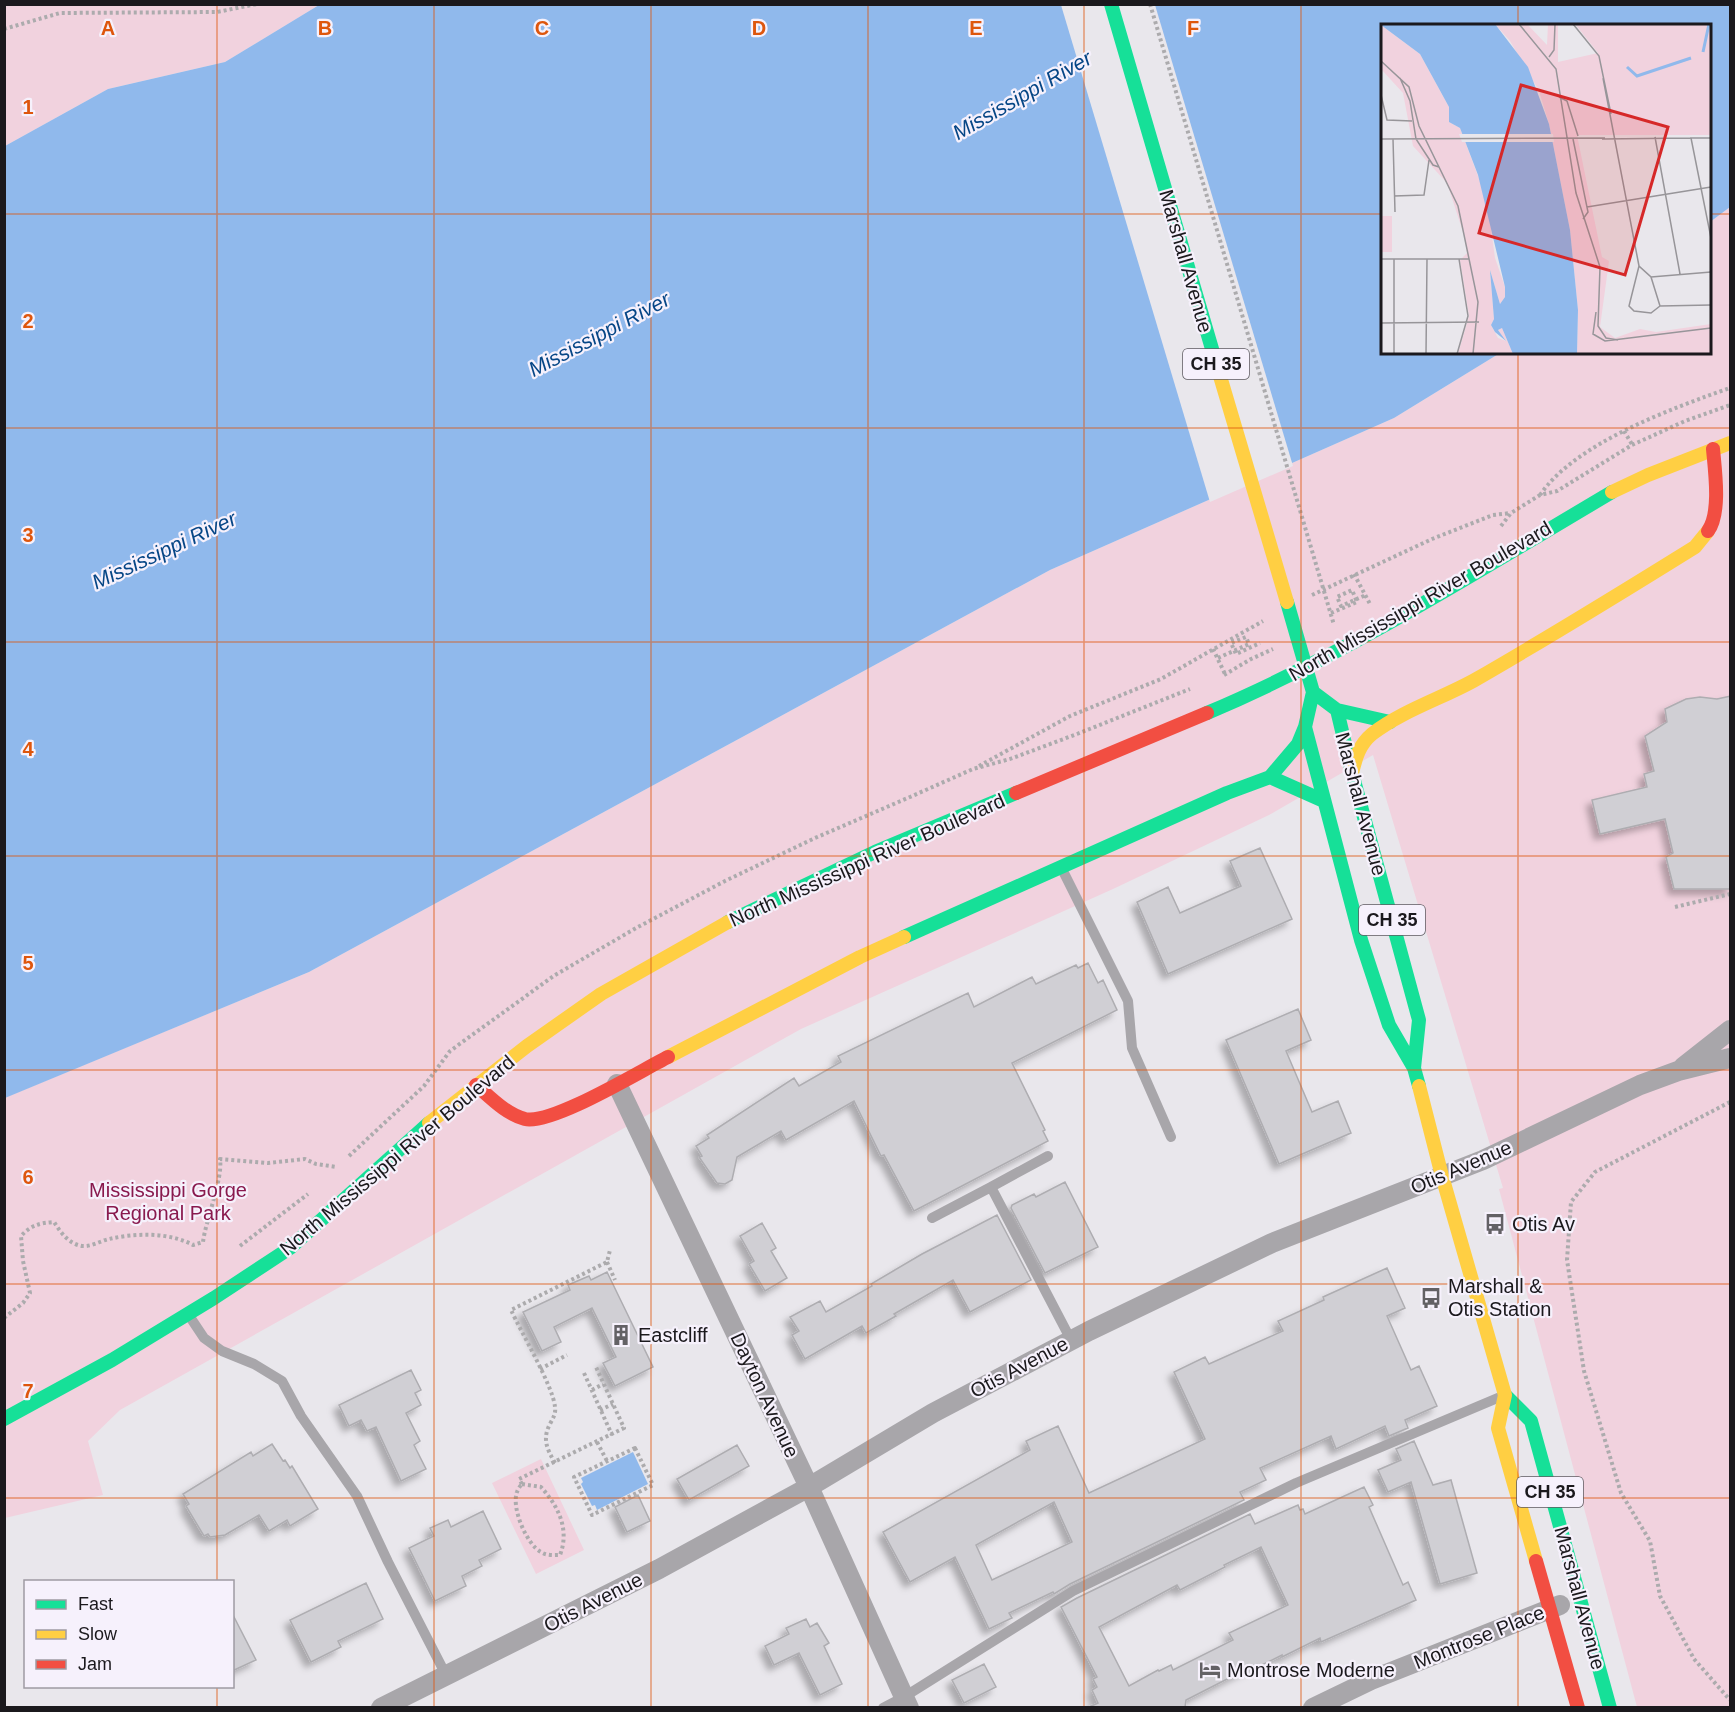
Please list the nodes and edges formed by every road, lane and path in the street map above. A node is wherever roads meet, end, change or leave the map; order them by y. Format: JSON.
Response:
{"nodes":[{"id":1,"x":257,"y":4,"type":"edge"},
{"id":2,"x":1111,"y":4,"type":"edge"},
{"id":3,"x":1150,"y":4,"type":"edge"},
{"id":4,"x":4,"y":29,"type":"edge"},
{"id":5,"x":1731,"y":388,"type":"edge"},
{"id":6,"x":1731,"y":405,"type":"edge"},
{"id":7,"x":1624,"y":431,"type":"junction"},
{"id":8,"x":1731,"y":443,"type":"edge"},
{"id":9,"x":1632,"y":445,"type":"junction"},
{"id":10,"x":1713,"y":449,"type":"junction"},
{"id":11,"x":1540,"y":495,"type":"junction"},
{"id":12,"x":1511,"y":513,"type":"junction"},
{"id":13,"x":1491,"y":532,"type":"dead end"},
{"id":14,"x":1354,"y":574,"type":"junction"},
{"id":15,"x":1311,"y":595,"type":"dead end"},
{"id":16,"x":1366,"y":595,"type":"junction"},
{"id":17,"x":1380,"y":598,"type":"dead end"},
{"id":18,"x":1370,"y":604,"type":"junction"},
{"id":19,"x":1362,"y":609,"type":"dead end"},
{"id":20,"x":1331,"y":613,"type":"junction"},
{"id":21,"x":1272,"y":616,"type":"dead end"},
{"id":22,"x":1335,"y":623,"type":"dead end"},
{"id":23,"x":1324,"y":628,"type":"dead end"},
{"id":24,"x":1337,"y":636,"type":"dead end"},
{"id":25,"x":1260,"y":643,"type":"dead end"},
{"id":26,"x":1282,"y":645,"type":"dead end"},
{"id":27,"x":1213,"y":650,"type":"junction"},
{"id":28,"x":1218,"y":658,"type":"junction"},
{"id":29,"x":1225,"y":674,"type":"junction"},
{"id":30,"x":1215,"y":679,"type":"dead end"},
{"id":31,"x":1194,"y":687,"type":"dead end"},
{"id":32,"x":1313,"y":692,"type":"junction"},
{"id":33,"x":1337,"y":710,"type":"junction"},
{"id":34,"x":1390,"y":722,"type":"junction"},
{"id":35,"x":1305,"y":727,"type":"junction"},
{"id":36,"x":974,"y":769,"type":"junction"},
{"id":37,"x":1352,"y":773,"type":"junction"},
{"id":38,"x":1270,"y":777,"type":"junction"},
{"id":39,"x":1324,"y":801,"type":"junction"},
{"id":40,"x":1060,"y":866,"type":"junction"},
{"id":41,"x":1731,"y":894,"type":"edge"},
{"id":42,"x":1675,"y":907,"type":"dead end"},
{"id":43,"x":1731,"y":1030,"type":"edge"},
{"id":44,"x":1731,"y":1058,"type":"edge"},
{"id":45,"x":1414,"y":1068,"type":"junction"},
{"id":46,"x":1678,"y":1071,"type":"junction"},
{"id":47,"x":617,"y":1084,"type":"junction"},
{"id":48,"x":476,"y":1085,"type":"junction"},
{"id":49,"x":1731,"y":1102,"type":"edge"},
{"id":50,"x":1171,"y":1137,"type":"dead end"},
{"id":51,"x":1048,"y":1156,"type":"dead end"},
{"id":52,"x":346,"y":1159,"type":"dead end"},
{"id":53,"x":330,"y":1174,"type":"dead end"},
{"id":54,"x":1442,"y":1176,"type":"junction"},
{"id":55,"x":317,"y":1186,"type":"dead end"},
{"id":56,"x":991,"y":1187,"type":"junction"},
{"id":57,"x":932,"y":1218,"type":"dead end"},
{"id":58,"x":610,"y":1250,"type":"dead end"},
{"id":59,"x":232,"y":1252,"type":"dead end"},
{"id":60,"x":607,"y":1262,"type":"junction"},
{"id":61,"x":615,"y":1280,"type":"dead end"},
{"id":62,"x":188,"y":1314,"type":"junction"},
{"id":63,"x":4,"y":1318,"type":"edge"},
{"id":64,"x":1071,"y":1340,"type":"junction"},
{"id":65,"x":567,"y":1355,"type":"dead end"},
{"id":66,"x":596,"y":1367,"type":"dead end"},
{"id":67,"x":540,"y":1369,"type":"junction"},
{"id":68,"x":584,"y":1373,"type":"dead end"},
{"id":69,"x":603,"y":1384,"type":"junction"},
{"id":70,"x":591,"y":1390,"type":"junction"},
{"id":71,"x":1505,"y":1395,"type":"junction"},
{"id":72,"x":613,"y":1404,"type":"junction"},
{"id":73,"x":600,"y":1410,"type":"junction"},
{"id":74,"x":4,"y":1419,"type":"edge"},
{"id":75,"x":612,"y":1435,"type":"junction"},
{"id":76,"x":597,"y":1442,"type":"junction"},
{"id":77,"x":607,"y":1461,"type":"junction"},
{"id":78,"x":555,"y":1463,"type":"junction"},
{"id":79,"x":522,"y":1484,"type":"junction"},
{"id":80,"x":809,"y":1487,"type":"junction"},
{"id":81,"x":1580,"y":1599,"type":"junction"},
{"id":82,"x":1548,"y":1609,"type":"junction"},
{"id":83,"x":446,"y":1675,"type":"junction"},
{"id":84,"x":1731,"y":1700,"type":"edge"},
{"id":85,"x":906,"y":1702,"type":"edge"},
{"id":86,"x":381,"y":1707,"type":"edge"},
{"id":87,"x":883,"y":1707,"type":"edge"},
{"id":88,"x":1313,"y":1707,"type":"edge"},
{"id":89,"x":1578,"y":1707,"type":"edge"},
{"id":90,"x":1610,"y":1707,"type":"edge"}],
"edges":[{"from":1,"to":4,"type":"path"},
{"from":2,"to":32,"type":"street","name":"Marshall Avenue","number":"CH 35"},
{"from":3,"to":20,"type":"path"},
{"from":5,"to":7,"type":"path"},
{"from":6,"to":9,"type":"path"},
{"from":7,"to":9,"type":"path"},
{"from":7,"to":11,"type":"path"},
{"from":8,"to":10,"type":"street","name":"North Mississippi River Boulevard"},
{"from":9,"to":11,"type":"path"},
{"from":10,"to":34,"type":"street"},
{"from":10,"to":48,"type":"street","name":"North Mississippi River Boulevard"},
{"from":11,"to":12,"type":"path"},
{"from":12,"to":13,"type":"path"},
{"from":12,"to":14,"type":"path"},
{"from":14,"to":15,"type":"path"},
{"from":14,"to":16,"type":"path"},
{"from":16,"to":18,"type":"path"},
{"from":16,"to":20,"type":"path"},
{"from":17,"to":18,"type":"path"},
{"from":18,"to":19,"type":"path"},
{"from":20,"to":24,"type":"path"},
{"from":21,"to":27,"type":"path"},
{"from":22,"to":23,"type":"path"},
{"from":25,"to":28,"type":"path"},
{"from":26,"to":29,"type":"path"},
{"from":27,"to":28,"type":"path"},
{"from":27,"to":36,"type":"path"},
{"from":28,"to":29,"type":"path"},
{"from":29,"to":30,"type":"path"},
{"from":31,"to":36,"type":"path"},
{"from":32,"to":33,"type":"street","name":"Marshall Avenue"},
{"from":32,"to":35,"type":"street","name":"Marshall Avenue","number":"CH 35"},
{"from":33,"to":34,"type":"street"},
{"from":33,"to":37,"type":"street","name":"Marshall Avenue","number":"CH 35"},
{"from":34,"to":37,"type":"street"},
{"from":35,"to":38,"type":"street"},
{"from":35,"to":39,"type":"street","name":"Marshall Avenue","number":"CH 35"},
{"from":36,"to":52,"type":"path"},
{"from":37,"to":45,"type":"street","name":"Marshall Avenue","number":"CH 35"},
{"from":38,"to":39,"type":"street"},
{"from":38,"to":40,"type":"street"},
{"from":39,"to":45,"type":"street","name":"Marshall Avenue","number":"CH 35"},
{"from":40,"to":47,"type":"street"},
{"from":40,"to":50,"type":"lane"},
{"from":41,"to":42,"type":"path"},
{"from":43,"to":46,"type":"street","name":"Otis Avenue"},
{"from":44,"to":46,"type":"street","name":"Otis Avenue"},
{"from":45,"to":54,"type":"street","name":"Marshall Avenue","number":"CH 35"},
{"from":46,"to":54,"type":"street","name":"Otis Avenue"},
{"from":47,"to":48,"type":"street"},
{"from":47,"to":80,"type":"street","name":"Dayton Avenue"},
{"from":48,"to":62,"type":"street","name":"North Mississippi River Boulevard"},
{"from":49,"to":84,"type":"path"},
{"from":51,"to":56,"type":"lane"},
{"from":53,"to":63,"type":"path"},
{"from":54,"to":64,"type":"street","name":"Otis Avenue"},
{"from":54,"to":71,"type":"street","name":"Marshall Avenue","number":"CH 35"},
{"from":55,"to":59,"type":"path"},
{"from":56,"to":57,"type":"lane"},
{"from":56,"to":64,"type":"lane"},
{"from":58,"to":60,"type":"path"},
{"from":60,"to":61,"type":"path"},
{"from":60,"to":67,"type":"path"},
{"from":62,"to":74,"type":"street","name":"North Mississippi River Boulevard"},
{"from":62,"to":83,"type":"lane"},
{"from":64,"to":80,"type":"street","name":"Otis Avenue"},
{"from":65,"to":67,"type":"path"},
{"from":66,"to":69,"type":"path"},
{"from":67,"to":78,"type":"path"},
{"from":68,"to":70,"type":"path"},
{"from":69,"to":70,"type":"path"},
{"from":69,"to":72,"type":"path"},
{"from":70,"to":73,"type":"path"},
{"from":71,"to":81,"type":"street","name":"Marshall Avenue","number":"CH 35"},
{"from":71,"to":82,"type":"street","name":"Marshall Avenue","number":"CH 35"},
{"from":71,"to":85,"type":"lane"},
{"from":72,"to":73,"type":"path"},
{"from":72,"to":75,"type":"path"},
{"from":73,"to":75,"type":"path"},
{"from":75,"to":76,"type":"path"},
{"from":76,"to":77,"type":"path"},
{"from":76,"to":78,"type":"path"},
{"from":77,"to":77,"type":"path"},
{"from":78,"to":79,"type":"path"},
{"from":79,"to":79,"type":"path"},
{"from":80,"to":83,"type":"street","name":"Otis Avenue"},
{"from":80,"to":85,"type":"street","name":"Dayton Avenue"},
{"from":81,"to":82,"type":"street","name":"Montrose Place"},
{"from":81,"to":90,"type":"street","name":"Marshall Avenue","number":"CH 35"},
{"from":82,"to":88,"type":"street","name":"Montrose Place"},
{"from":82,"to":89,"type":"street","name":"Marshall Avenue","number":"CH 35"},
{"from":83,"to":86,"type":"street","name":"Otis Avenue"},
{"from":85,"to":87,"type":"lane"}]}
